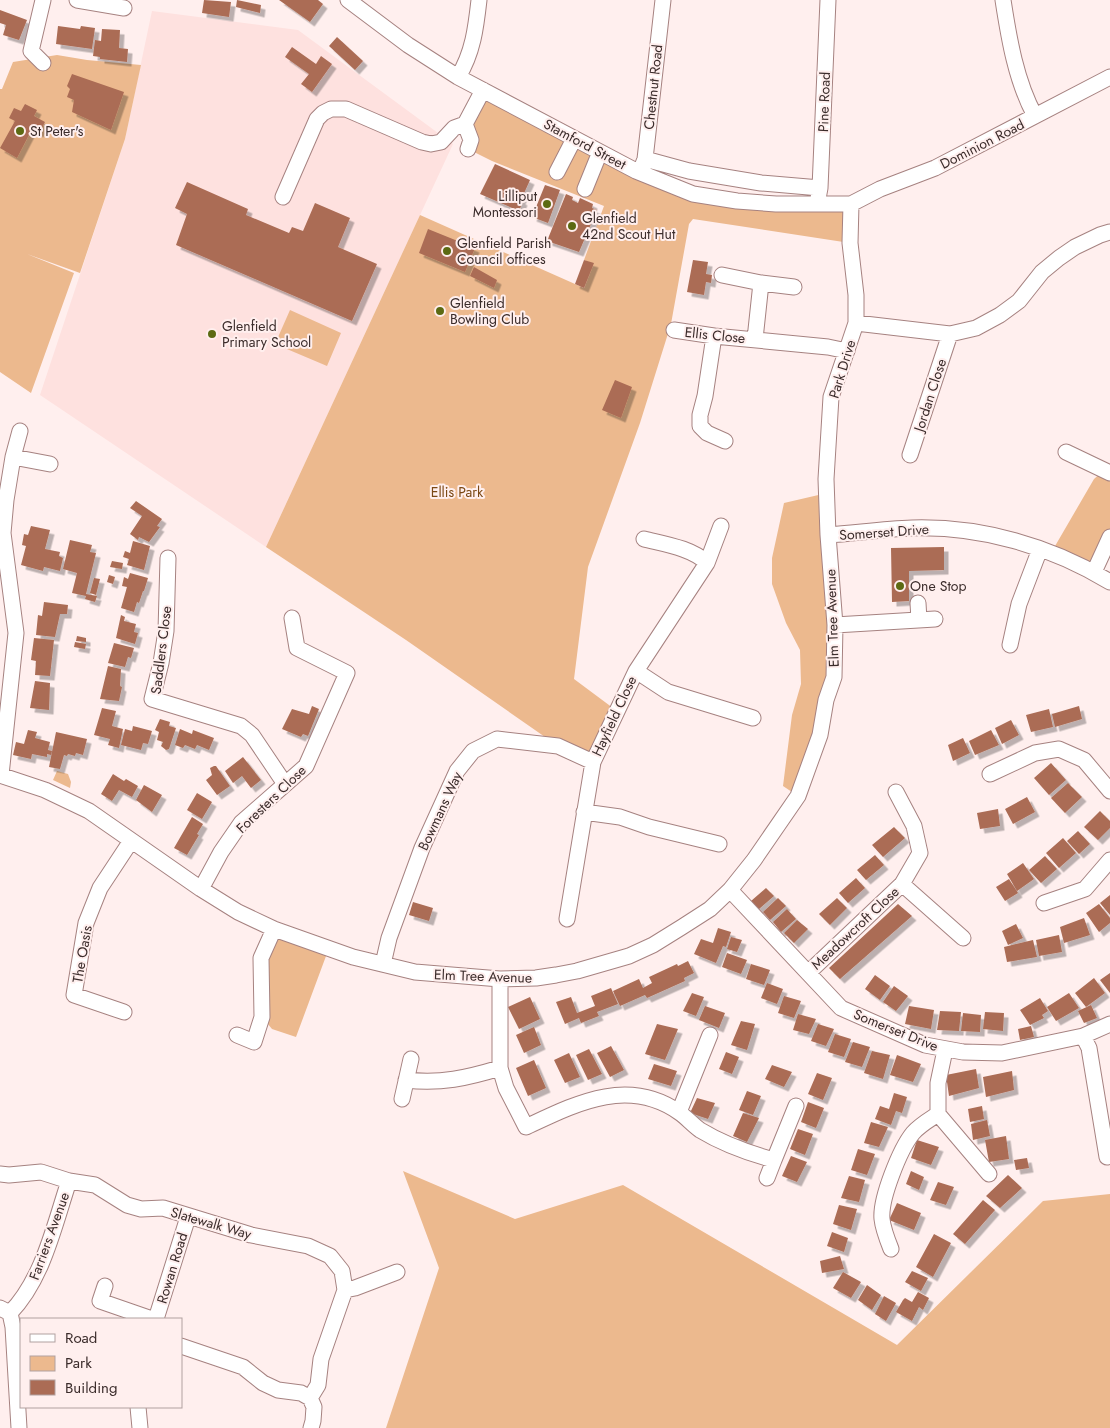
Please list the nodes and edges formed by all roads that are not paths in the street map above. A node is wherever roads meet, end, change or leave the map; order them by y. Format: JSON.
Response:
{"nodes":[{"id":1,"x":43,"y":0,"type":"edge"},
{"id":2,"x":78,"y":0,"type":"edge"},
{"id":3,"x":348,"y":0,"type":"edge"},
{"id":4,"x":479,"y":0,"type":"edge"},
{"id":5,"x":663,"y":0,"type":"edge"},
{"id":6,"x":828,"y":0,"type":"edge"},
{"id":7,"x":1002,"y":0,"type":"edge"},
{"id":8,"x":124,"y":8,"type":"dead end"},
{"id":9,"x":43,"y":63,"type":"dead end"},
{"id":10,"x":458,"y":77,"type":"junction"},
{"id":11,"x":1110,"y":77,"type":"edge"},
{"id":12,"x":483,"y":90,"type":"junction"},
{"id":13,"x":1035,"y":116,"type":"junction"},
{"id":14,"x":465,"y":124,"type":"junction"},
{"id":15,"x":574,"y":139,"type":"junction"},
{"id":16,"x":468,"y":149,"type":"dead end"},
{"id":17,"x":600,"y":152,"type":"junction"},
{"id":18,"x":642,"y":166,"type":"junction"},
{"id":19,"x":558,"y":172,"type":"dead end"},
{"id":20,"x":820,"y":188,"type":"junction"},
{"id":21,"x":585,"y":189,"type":"dead end"},
{"id":22,"x":283,"y":197,"type":"dead end"},
{"id":23,"x":817,"y":204,"type":"junction"},
{"id":24,"x":851,"y":204,"type":"junction"},
{"id":25,"x":1110,"y":232,"type":"edge"},
{"id":26,"x":722,"y":275,"type":"dead end"},
{"id":27,"x":761,"y":283,"type":"junction"},
{"id":28,"x":794,"y":287,"type":"dead end"},
{"id":29,"x":856,"y":323,"type":"junction"},
{"id":30,"x":674,"y":330,"type":"dead end"},
{"id":31,"x":950,"y":334,"type":"junction"},
{"id":32,"x":714,"y":336,"type":"junction"},
{"id":33,"x":755,"y":339,"type":"junction"},
{"id":34,"x":847,"y":351,"type":"junction"},
{"id":35,"x":20,"y":431,"type":"dead end"},
{"id":36,"x":725,"y":441,"type":"dead end"},
{"id":37,"x":1066,"y":452,"type":"dead end"},
{"id":38,"x":910,"y":455,"type":"dead end"},
{"id":39,"x":13,"y":457,"type":"junction"},
{"id":40,"x":50,"y":464,"type":"dead end"},
{"id":41,"x":1110,"y":473,"type":"edge"},
{"id":42,"x":721,"y":526,"type":"dead end"},
{"id":43,"x":828,"y":535,"type":"junction"},
{"id":44,"x":1110,"y":537,"type":"edge"},
{"id":45,"x":644,"y":539,"type":"dead end"},
{"id":46,"x":1040,"y":549,"type":"junction"},
{"id":47,"x":168,"y":558,"type":"dead end"},
{"id":48,"x":707,"y":563,"type":"junction"},
{"id":49,"x":1094,"y":572,"type":"junction"},
{"id":50,"x":1110,"y":582,"type":"edge"},
{"id":51,"x":918,"y":603,"type":"dead end"},
{"id":52,"x":292,"y":618,"type":"dead end"},
{"id":53,"x":935,"y":619,"type":"dead end"},
{"id":54,"x":919,"y":620,"type":"junction"},
{"id":55,"x":835,"y":625,"type":"junction"},
{"id":56,"x":1010,"y":645,"type":"dead end"},
{"id":57,"x":636,"y":671,"type":"junction"},
{"id":58,"x":754,"y":718,"type":"dead end"},
{"id":59,"x":593,"y":762,"type":"junction"},
{"id":60,"x":990,"y":774,"type":"dead end"},
{"id":61,"x":0,"y":775,"type":"edge"},
{"id":62,"x":285,"y":784,"type":"junction"},
{"id":63,"x":896,"y":792,"type":"dead end"},
{"id":64,"x":1110,"y":792,"type":"edge"},
{"id":65,"x":584,"y":812,"type":"junction"},
{"id":66,"x":131,"y":841,"type":"junction"},
{"id":67,"x":719,"y":844,"type":"dead end"},
{"id":68,"x":1110,"y":860,"type":"edge"},
{"id":69,"x":902,"y":884,"type":"junction"},
{"id":70,"x":200,"y":890,"type":"junction"},
{"id":71,"x":730,"y":890,"type":"junction"},
{"id":72,"x":1044,"y":903,"type":"dead end"},
{"id":73,"x":567,"y":919,"type":"dead end"},
{"id":74,"x":274,"y":929,"type":"junction"},
{"id":75,"x":963,"y":938,"type":"dead end"},
{"id":76,"x":383,"y":964,"type":"junction"},
{"id":77,"x":808,"y":973,"type":"junction"},
{"id":78,"x":500,"y":979,"type":"junction"},
{"id":79,"x":124,"y":1012,"type":"dead end"},
{"id":80,"x":1110,"y":1024,"type":"edge"},
{"id":81,"x":236,"y":1035,"type":"dead end"},
{"id":82,"x":710,"y":1035,"type":"dead end"},
{"id":83,"x":1083,"y":1036,"type":"junction"},
{"id":84,"x":945,"y":1050,"type":"junction"},
{"id":85,"x":412,"y":1059,"type":"dead end"},
{"id":86,"x":500,"y":1068,"type":"junction"},
{"id":87,"x":406,"y":1080,"type":"junction"},
{"id":88,"x":402,"y":1099,"type":"dead end"},
{"id":89,"x":796,"y":1106,"type":"dead end"},
{"id":90,"x":1105,"y":1111,"type":"edge"},
{"id":91,"x":679,"y":1112,"type":"junction"},
{"id":92,"x":938,"y":1114,"type":"junction"},
{"id":93,"x":1107,"y":1156,"type":"dead end"},
{"id":94,"x":774,"y":1160,"type":"junction"},
{"id":95,"x":0,"y":1174,"type":"edge"},
{"id":96,"x":989,"y":1174,"type":"dead end"},
{"id":97,"x":767,"y":1178,"type":"dead end"},
{"id":98,"x":69,"y":1181,"type":"junction"},
{"id":99,"x":188,"y":1216,"type":"junction"},
{"id":100,"x":891,"y":1249,"type":"dead end"},
{"id":101,"x":397,"y":1272,"type":"dead end"},
{"id":102,"x":105,"y":1286,"type":"dead end"},
{"id":103,"x":345,"y":1290,"type":"junction"},
{"id":104,"x":5,"y":1311,"type":"edge"},
{"id":105,"x":151,"y":1318,"type":"edge"},
{"id":106,"x":154,"y":1318,"type":"edge"},
{"id":107,"x":182,"y":1346,"type":"edge"},
{"id":108,"x":310,"y":1398,"type":"junction"},
{"id":109,"x":20,"y":1402,"type":"edge"},
{"id":110,"x":138,"y":1408,"type":"edge"},
{"id":111,"x":18,"y":1428,"type":"edge"},
{"id":112,"x":140,"y":1428,"type":"edge"},
{"id":113,"x":310,"y":1428,"type":"edge"}],
"edges":[{"from":1,"to":9,"type":"street"},
{"from":2,"to":8,"type":"street"},
{"from":3,"to":10,"type":"street","name":"Stamford Street"},
{"from":4,"to":10,"type":"street"},
{"from":5,"to":18,"type":"street","name":"Chestnut Road"},
{"from":6,"to":20,"type":"street","name":"Pine Road"},
{"from":7,"to":13,"type":"street"},
{"from":10,"to":12,"type":"street","name":"Stamford Street"},
{"from":11,"to":13,"type":"street","name":"Dominion Road"},
{"from":12,"to":14,"type":"street"},
{"from":12,"to":15,"type":"street","name":"Stamford Street"},
{"from":13,"to":24,"type":"street","name":"Dominion Road"},
{"from":14,"to":16,"type":"street"},
{"from":14,"to":22,"type":"street"},
{"from":15,"to":17,"type":"street","name":"Stamford Street"},
{"from":15,"to":19,"type":"street"},
{"from":17,"to":18,"type":"street","name":"Stamford Street"},
{"from":17,"to":21,"type":"street"},
{"from":18,"to":20,"type":"street"},
{"from":18,"to":23,"type":"street","name":"Stamford Street"},
{"from":20,"to":23,"type":"street","name":"Pine Road"},
{"from":23,"to":24,"type":"street","name":"Stamford Street"},
{"from":24,"to":29,"type":"street","name":"Park Drive"},
{"from":25,"to":31,"type":"street"},
{"from":26,"to":27,"type":"street"},
{"from":27,"to":28,"type":"street"},
{"from":27,"to":33,"type":"street","name":"Ellis Close"},
{"from":29,"to":31,"type":"street"},
{"from":29,"to":34,"type":"street","name":"Park Drive"},
{"from":30,"to":32,"type":"street","name":"Ellis Close"},
{"from":31,"to":38,"type":"street","name":"Jordan Close"},
{"from":32,"to":33,"type":"street","name":"Ellis Close"},
{"from":32,"to":36,"type":"street"},
{"from":33,"to":34,"type":"street","name":"Ellis Close"},
{"from":34,"to":43,"type":"street","name":"Park Drive"},
{"from":35,"to":39,"type":"street"},
{"from":37,"to":41,"type":"street"},
{"from":39,"to":40,"type":"street"},
{"from":39,"to":61,"type":"street"},
{"from":42,"to":48,"type":"street","name":"Hayfield Close"},
{"from":43,"to":46,"type":"street","name":"Somerset Drive"},
{"from":43,"to":55,"type":"street","name":"Elm Tree Avenue"},
{"from":44,"to":49,"type":"street"},
{"from":45,"to":48,"type":"street"},
{"from":46,"to":49,"type":"street","name":"Somerset Drive"},
{"from":46,"to":56,"type":"street"},
{"from":47,"to":62,"type":"street","name":"Saddlers Close"},
{"from":48,"to":57,"type":"street","name":"Hayfield Close"},
{"from":49,"to":50,"type":"street","name":"Somerset Drive"},
{"from":51,"to":54,"type":"street"},
{"from":52,"to":62,"type":"street","name":"Foresters Close"},
{"from":53,"to":54,"type":"street"},
{"from":54,"to":55,"type":"street"},
{"from":55,"to":71,"type":"street","name":"Elm Tree Avenue"},
{"from":57,"to":58,"type":"street"},
{"from":57,"to":59,"type":"street","name":"Hayfield Close"},
{"from":59,"to":65,"type":"street","name":"Hayfield Close"},
{"from":59,"to":76,"type":"street","name":"Bowmans Way"},
{"from":60,"to":64,"type":"street"},
{"from":61,"to":66,"type":"street","name":"Elm Tree Avenue"},
{"from":62,"to":70,"type":"street","name":"Foresters Close"},
{"from":63,"to":69,"type":"street","name":"Meadowcroft Close"},
{"from":65,"to":67,"type":"street"},
{"from":65,"to":73,"type":"street","name":"Hayfield Close"},
{"from":66,"to":70,"type":"street","name":"Elm Tree Avenue"},
{"from":66,"to":79,"type":"street","name":"The Oasis"},
{"from":68,"to":72,"type":"street"},
{"from":69,"to":75,"type":"street","name":"Meadowcroft Close"},
{"from":69,"to":77,"type":"street","name":"Meadowcroft Close"},
{"from":70,"to":74,"type":"street","name":"Elm Tree Avenue"},
{"from":71,"to":77,"type":"street","name":"Somerset Drive"},
{"from":71,"to":78,"type":"street","name":"Elm Tree Avenue"},
{"from":74,"to":76,"type":"street","name":"Elm Tree Avenue"},
{"from":74,"to":81,"type":"street"},
{"from":76,"to":78,"type":"street","name":"Elm Tree Avenue"},
{"from":77,"to":84,"type":"street","name":"Somerset Drive"},
{"from":78,"to":86,"type":"street"},
{"from":80,"to":83,"type":"street","name":"Somerset Drive"},
{"from":82,"to":91,"type":"street"},
{"from":83,"to":84,"type":"street","name":"Somerset Drive"},
{"from":83,"to":90,"type":"street"},
{"from":84,"to":92,"type":"street"},
{"from":85,"to":87,"type":"street"},
{"from":86,"to":87,"type":"street"},
{"from":86,"to":91,"type":"street"},
{"from":87,"to":88,"type":"street"},
{"from":89,"to":94,"type":"street"},
{"from":90,"to":93,"type":"street"},
{"from":91,"to":94,"type":"street"},
{"from":92,"to":96,"type":"street"},
{"from":92,"to":100,"type":"street"},
{"from":94,"to":97,"type":"street"},
{"from":95,"to":98,"type":"street","name":"Slatewalk Way"},
{"from":98,"to":99,"type":"street","name":"Slatewalk Way"},
{"from":98,"to":104,"type":"street","name":"Farriers Avenue"},
{"from":99,"to":103,"type":"street","name":"Slatewalk Way"},
{"from":99,"to":106,"type":"street","name":"Rowan Road"},
{"from":101,"to":103,"type":"street"},
{"from":102,"to":105,"type":"street"},
{"from":103,"to":108,"type":"street"},
{"from":104,"to":109,"type":"street"},
{"from":107,"to":108,"type":"street"},
{"from":108,"to":113,"type":"street"},
{"from":109,"to":111,"type":"street"},
{"from":110,"to":112,"type":"street"}]}
